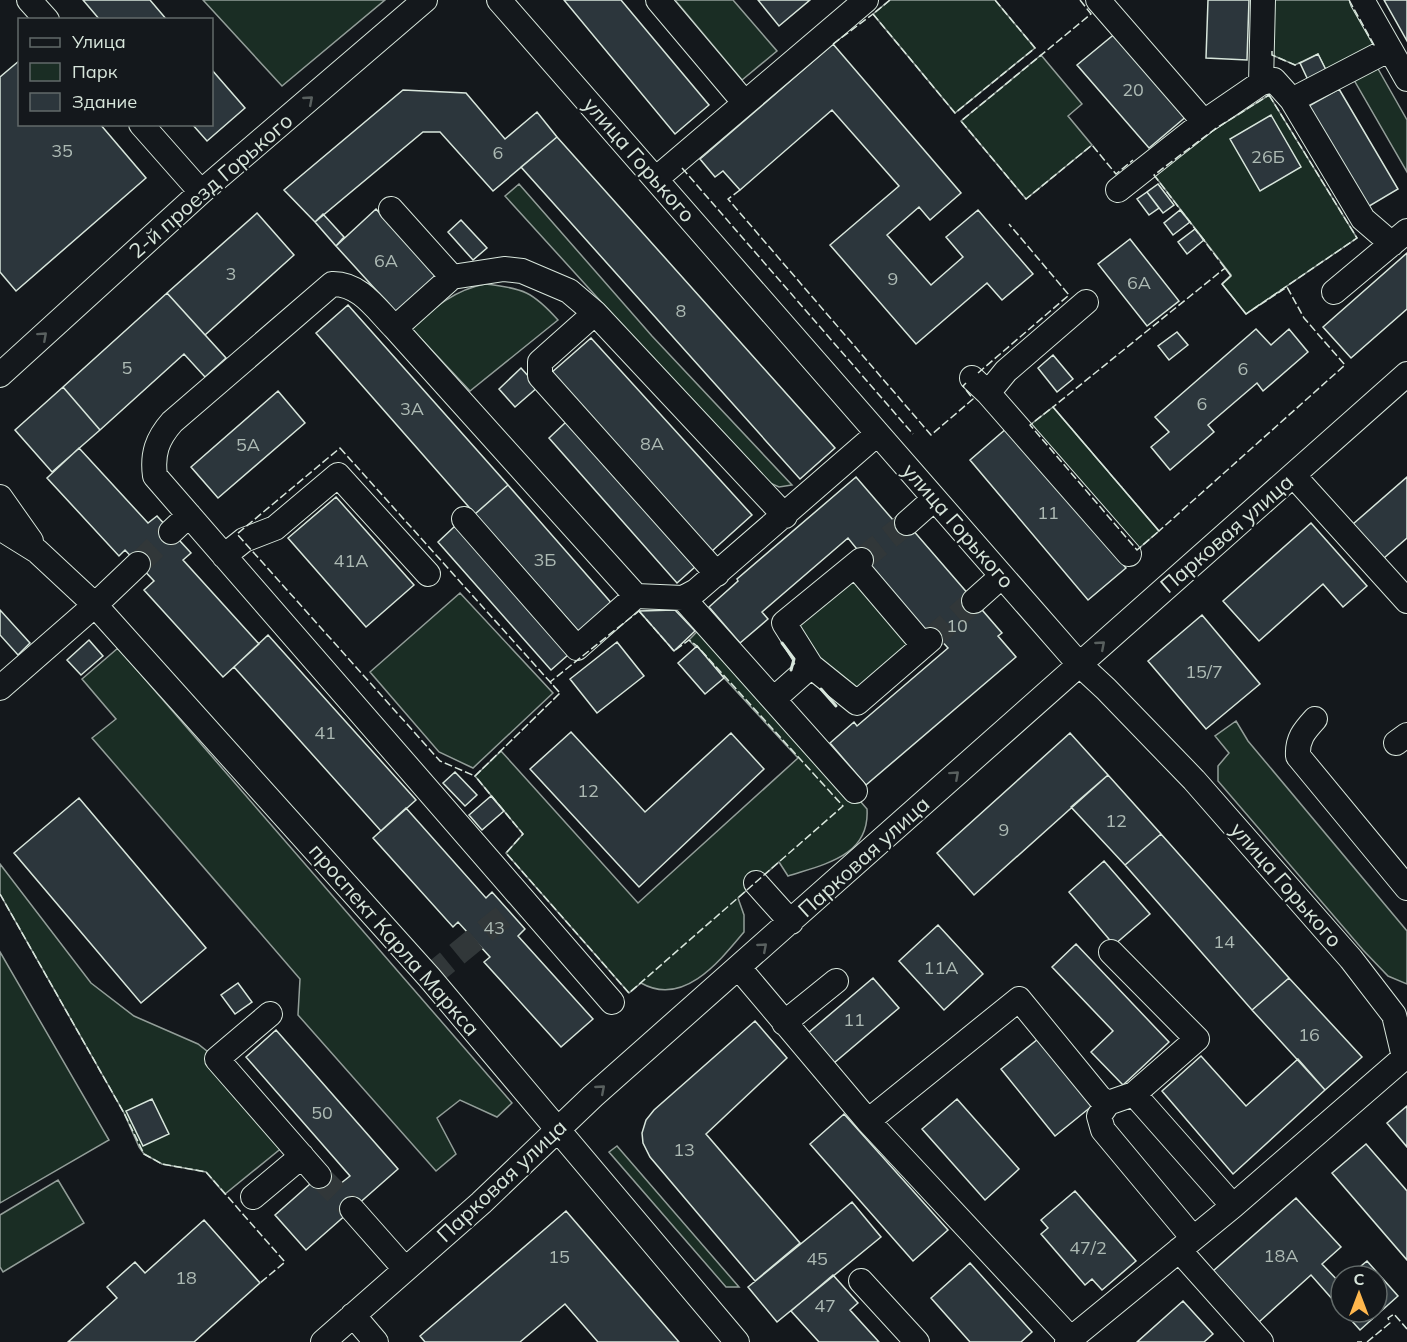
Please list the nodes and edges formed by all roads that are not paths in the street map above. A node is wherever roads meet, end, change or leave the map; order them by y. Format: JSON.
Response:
{"nodes":[{"id":1,"x":29,"y":0,"type":"edge"},
{"id":2,"x":425,"y":0,"type":"edge"},
{"id":3,"x":499,"y":0,"type":"edge"},
{"id":4,"x":658,"y":0,"type":"edge"},
{"id":5,"x":866,"y":0,"type":"edge"},
{"id":6,"x":1098,"y":0,"type":"edge"},
{"id":7,"x":1263,"y":0,"type":"edge"},
{"id":8,"x":1362,"y":0,"type":"edge"},
{"id":9,"x":45,"y":18,"type":"edge"},
{"id":10,"x":1390,"y":49,"type":"junction"},
{"id":11,"x":1407,"y":79,"type":"edge"},
{"id":12,"x":1261,"y":83,"type":"junction"},
{"id":13,"x":1292,"y":100,"type":"junction"},
{"id":14,"x":744,"y":102,"type":"junction"},
{"id":15,"x":1204,"y":122,"type":"junction"},
{"id":16,"x":143,"y":126,"type":"edge"},
{"id":17,"x":657,"y":178,"type":"junction"},
{"id":18,"x":1118,"y":190,"type":"dead end"},
{"id":19,"x":201,"y":192,"type":"junction"},
{"id":20,"x":391,"y":209,"type":"dead end"},
{"id":21,"x":1400,"y":237,"type":"edge"},
{"id":22,"x":452,"y":277,"type":"junction"},
{"id":23,"x":1334,"y":292,"type":"dead end"},
{"id":24,"x":1086,"y":302,"type":"dead end"},
{"id":25,"x":595,"y":313,"type":"junction"},
{"id":26,"x":395,"y":328,"type":"junction"},
{"id":27,"x":1407,"y":374,"type":"edge"},
{"id":28,"x":0,"y":375,"type":"edge"},
{"id":29,"x":877,"y":434,"type":"junction"},
{"id":30,"x":1294,"y":476,"type":"junction"},
{"id":31,"x":0,"y":497,"type":"edge"},
{"id":32,"x":934,"y":499,"type":"junction"},
{"id":33,"x":189,"y":515,"type":"junction"},
{"id":34,"x":785,"y":516,"type":"junction"},
{"id":35,"x":464,"y":519,"type":"dead end"},
{"id":36,"x":907,"y":523,"type":"tunnel mouth"},
{"id":37,"x":0,"y":528,"type":"edge"},
{"id":38,"x":171,"y":532,"type":"tunnel mouth"},
{"id":39,"x":37,"y":551,"type":"junction"},
{"id":40,"x":1129,"y":555,"type":"dead end"},
{"id":41,"x":224,"y":556,"type":"junction"},
{"id":42,"x":138,"y":564,"type":"tunnel mouth"},
{"id":43,"x":428,"y":574,"type":"dead end"},
{"id":44,"x":717,"y":574,"type":"junction"},
{"id":45,"x":1002,"y":576,"type":"junction"},
{"id":46,"x":636,"y":596,"type":"junction"},
{"id":47,"x":683,"y":598,"type":"junction"},
{"id":48,"x":974,"y":601,"type":"tunnel mouth"},
{"id":49,"x":1407,"y":602,"type":"edge"},
{"id":50,"x":95,"y":605,"type":"junction"},
{"id":51,"x":1079,"y":664,"type":"junction"},
{"id":52,"x":811,"y":666,"type":"junction"},
{"id":53,"x":0,"y":688,"type":"edge"},
{"id":54,"x":775,"y":698,"type":"junction"},
{"id":55,"x":1315,"y":719,"type":"dead end"},
{"id":56,"x":855,"y":790,"type":"dead end"},
{"id":57,"x":756,"y":883,"type":"dead end"},
{"id":58,"x":1407,"y":888,"type":"edge"},
{"id":59,"x":791,"y":922,"type":"junction"},
{"id":60,"x":1111,"y":952,"type":"dead end"},
{"id":61,"x":739,"y":968,"type":"junction"},
{"id":62,"x":836,"y":981,"type":"dead end"},
{"id":63,"x":612,"y":1002,"type":"dead end"},
{"id":64,"x":270,"y":1014,"type":"dead end"},
{"id":65,"x":1401,"y":1015,"type":"edge"},
{"id":66,"x":784,"y":1023,"type":"junction"},
{"id":67,"x":1406,"y":1056,"type":"edge"},
{"id":68,"x":1134,"y":1094,"type":"junction"},
{"id":69,"x":1108,"y":1103,"type":"junction"},
{"id":70,"x":868,"y":1121,"type":"junction"},
{"id":71,"x":558,"y":1130,"type":"junction"},
{"id":72,"x":302,"y":1156,"type":"junction"},
{"id":73,"x":319,"y":1176,"type":"tunnel mouth"},
{"id":74,"x":253,"y":1197,"type":"dead end"},
{"id":75,"x":1233,"y":1206,"type":"junction"},
{"id":76,"x":352,"y":1209,"type":"tunnel mouth"},
{"id":77,"x":1186,"y":1244,"type":"junction"},
{"id":78,"x":405,"y":1269,"type":"junction"},
{"id":79,"x":861,"y":1281,"type":"dead end"},
{"id":80,"x":353,"y":1315,"type":"junction"},
{"id":81,"x":1069,"y":1340,"type":"edge"},
{"id":82,"x":323,"y":1342,"type":"edge"},
{"id":83,"x":376,"y":1342,"type":"edge"},
{"id":84,"x":737,"y":1342,"type":"edge"},
{"id":85,"x":917,"y":1342,"type":"edge"},
{"id":86,"x":1261,"y":1342,"type":"edge"}],
"edges":[{"from":1,"to":9,"type":"street"},
{"from":19,"to":2,"type":"street","name":"2-й проезд Горького","one_way":true},
{"from":3,"to":17,"type":"street","name":"улица Горького"},
{"from":4,"to":14,"type":"street"},
{"from":5,"to":14,"type":"street"},
{"from":6,"to":15,"type":"street"},
{"from":7,"to":12,"type":"street"},
{"from":8,"to":10,"type":"street"},
{"from":10,"to":11,"type":"street"},
{"from":10,"to":13,"type":"street"},
{"from":12,"to":13,"type":"street"},
{"from":12,"to":15,"type":"street"},
{"from":13,"to":21,"type":"street"},
{"from":14,"to":17,"type":"street"},
{"from":15,"to":18,"type":"street"},
{"from":16,"to":19,"type":"street"},
{"from":17,"to":29,"type":"street","name":"улица Горького"},
{"from":28,"to":19,"type":"street","name":"2-й проезд Горького","one_way":true},
{"from":20,"to":22,"type":"street"},
{"from":21,"to":23,"type":"street"},
{"from":22,"to":25,"type":"street"},
{"from":22,"to":26,"type":"street"},
{"from":24,"to":40,"type":"street"},
{"from":25,"to":34,"type":"street"},
{"from":25,"to":44,"type":"street"},
{"from":26,"to":33,"type":"street"},
{"from":26,"to":46,"type":"street"},
{"from":27,"to":30,"type":"street","name":"Парковая улица"},
{"from":29,"to":32,"type":"street","name":"улица Горького"},
{"from":29,"to":34,"type":"street"},
{"from":30,"to":49,"type":"street"},
{"from":51,"to":30,"type":"street","name":"Парковая улица","one_way":true},
{"from":31,"to":39,"type":"street","name":"проспект Карла Маркса"},
{"from":32,"to":36,"type":"street"},
{"from":32,"to":45,"type":"street","name":"улица Горького"},
{"from":33,"to":38,"type":"street"},
{"from":33,"to":41,"type":"street"},
{"from":34,"to":44,"type":"street"},
{"from":35,"to":46,"type":"street"},
{"from":37,"to":39,"type":"street","name":"проспект Карла Маркса"},
{"from":39,"to":50,"type":"street","name":"проспект Карла Маркса"},
{"from":41,"to":43,"type":"street"},
{"from":41,"to":63,"type":"street"},
{"from":42,"to":50,"type":"street"},
{"from":44,"to":47,"type":"street"},
{"from":45,"to":48,"type":"street"},
{"from":45,"to":51,"type":"street","name":"улица Горького"},
{"from":46,"to":47,"type":"street"},
{"from":47,"to":54,"type":"street"},
{"from":50,"to":53,"type":"street"},
{"from":50,"to":71,"type":"street","name":"проспект Карла Маркса"},
{"from":59,"to":51,"type":"street","name":"Парковая улица","one_way":true},
{"from":51,"to":65,"type":"street","name":"улица Горького"},
{"from":52,"to":52,"type":"street"},
{"from":52,"to":54,"type":"street"},
{"from":54,"to":56,"type":"street"},
{"from":55,"to":58,"type":"street"},
{"from":57,"to":59,"type":"street"},
{"from":61,"to":59,"type":"street","name":"Парковая улица","one_way":true},
{"from":60,"to":68,"type":"street"},
{"from":61,"to":66,"type":"street"},
{"from":71,"to":61,"type":"street","name":"Парковая улица","one_way":true},
{"from":62,"to":66,"type":"street"},
{"from":64,"to":72,"type":"street"},
{"from":65,"to":67,"type":"street","name":"улица Горького"},
{"from":66,"to":70,"type":"street"},
{"from":67,"to":75,"type":"street"},
{"from":68,"to":69,"type":"street"},
{"from":68,"to":75,"type":"street"},
{"from":69,"to":70,"type":"street"},
{"from":69,"to":77,"type":"street"},
{"from":70,"to":81,"type":"street"},
{"from":71,"to":78,"type":"street","name":"Парковая улица"},
{"from":71,"to":84,"type":"street","name":"проспект Карла Маркса"},
{"from":72,"to":73,"type":"street"},
{"from":72,"to":74,"type":"street"},
{"from":75,"to":77,"type":"street"},
{"from":76,"to":78,"type":"street"},
{"from":77,"to":81,"type":"street"},
{"from":77,"to":86,"type":"street"},
{"from":78,"to":80,"type":"street","name":"Парковая улица"},
{"from":79,"to":85,"type":"street"},
{"from":80,"to":82,"type":"street","name":"Парковая улица"},
{"from":80,"to":83,"type":"street"}]}
